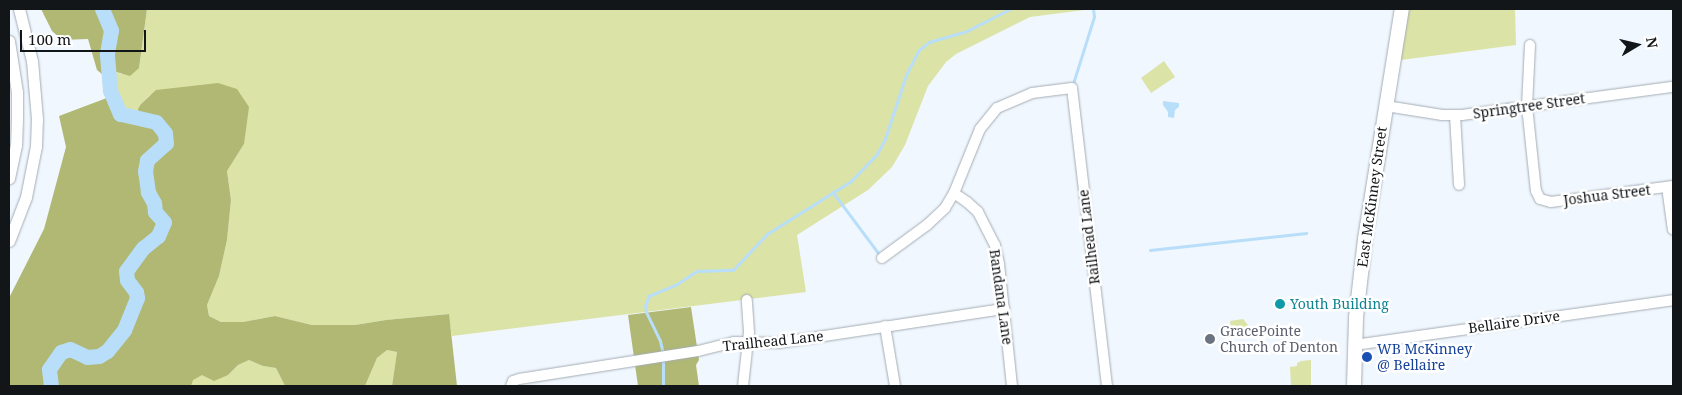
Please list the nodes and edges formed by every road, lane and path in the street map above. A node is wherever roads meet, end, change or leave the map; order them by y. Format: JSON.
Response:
{"nodes":[{"id":1,"x":19,"y":9,"type":"edge"},
{"id":2,"x":1402,"y":9,"type":"edge"},
{"id":3,"x":9,"y":42,"type":"edge"},
{"id":4,"x":1530,"y":45,"type":"dead end"},
{"id":5,"x":1673,"y":86,"type":"edge"},
{"id":6,"x":1386,"y":106,"type":"junction"},
{"id":7,"x":1527,"y":106,"type":"junction"},
{"id":8,"x":1455,"y":115,"type":"junction"},
{"id":9,"x":9,"y":178,"type":"edge"},
{"id":10,"x":1459,"y":185,"type":"dead end"},
{"id":11,"x":1670,"y":187,"type":"edge"},
{"id":12,"x":954,"y":193,"type":"junction"},
{"id":13,"x":1673,"y":230,"type":"edge"},
{"id":14,"x":9,"y":241,"type":"edge"},
{"id":15,"x":882,"y":258,"type":"dead end"},
{"id":16,"x":747,"y":300,"type":"dead end"},
{"id":17,"x":1673,"y":300,"type":"edge"},
{"id":18,"x":1004,"y":309,"type":"junction"},
{"id":19,"x":886,"y":326,"type":"junction"},
{"id":20,"x":748,"y":342,"type":"junction"},
{"id":21,"x":1354,"y":345,"type":"junction"},
{"id":22,"x":512,"y":384,"type":"edge"},
{"id":23,"x":743,"y":386,"type":"edge"},
{"id":24,"x":895,"y":386,"type":"edge"},
{"id":25,"x":1012,"y":386,"type":"edge"},
{"id":26,"x":1107,"y":386,"type":"edge"},
{"id":27,"x":1354,"y":386,"type":"edge"}],
"edges":[{"from":1,"to":14,"type":"street"},
{"from":2,"to":6,"type":"main road","name":"East McKinney Street"},
{"from":3,"to":9,"type":"street"},
{"from":4,"to":7,"type":"street"},
{"from":5,"to":7,"type":"street","name":"Springtree Street"},
{"from":6,"to":8,"type":"street","name":"Springtree Street"},
{"from":6,"to":21,"type":"main road","name":"East McKinney Street"},
{"from":7,"to":8,"type":"street","name":"Springtree Street"},
{"from":7,"to":11,"type":"street","name":"Joshua Street"},
{"from":8,"to":10,"type":"street"},
{"from":11,"to":13,"type":"street"},
{"from":12,"to":15,"type":"street"},
{"from":12,"to":18,"type":"street","name":"Bandana Lane"},
{"from":12,"to":26,"type":"street","name":"Railhead Lane"},
{"from":16,"to":20,"type":"street"},
{"from":17,"to":21,"type":"street","name":"Bellaire Drive"},
{"from":18,"to":19,"type":"street","name":"Trailhead Lane"},
{"from":18,"to":25,"type":"street","name":"Bandana Lane"},
{"from":19,"to":20,"type":"street","name":"Trailhead Lane"},
{"from":19,"to":24,"type":"street"},
{"from":20,"to":22,"type":"street","name":"Trailhead Lane"},
{"from":20,"to":23,"type":"street"},
{"from":21,"to":27,"type":"main road","name":"East McKinney Street"}]}
